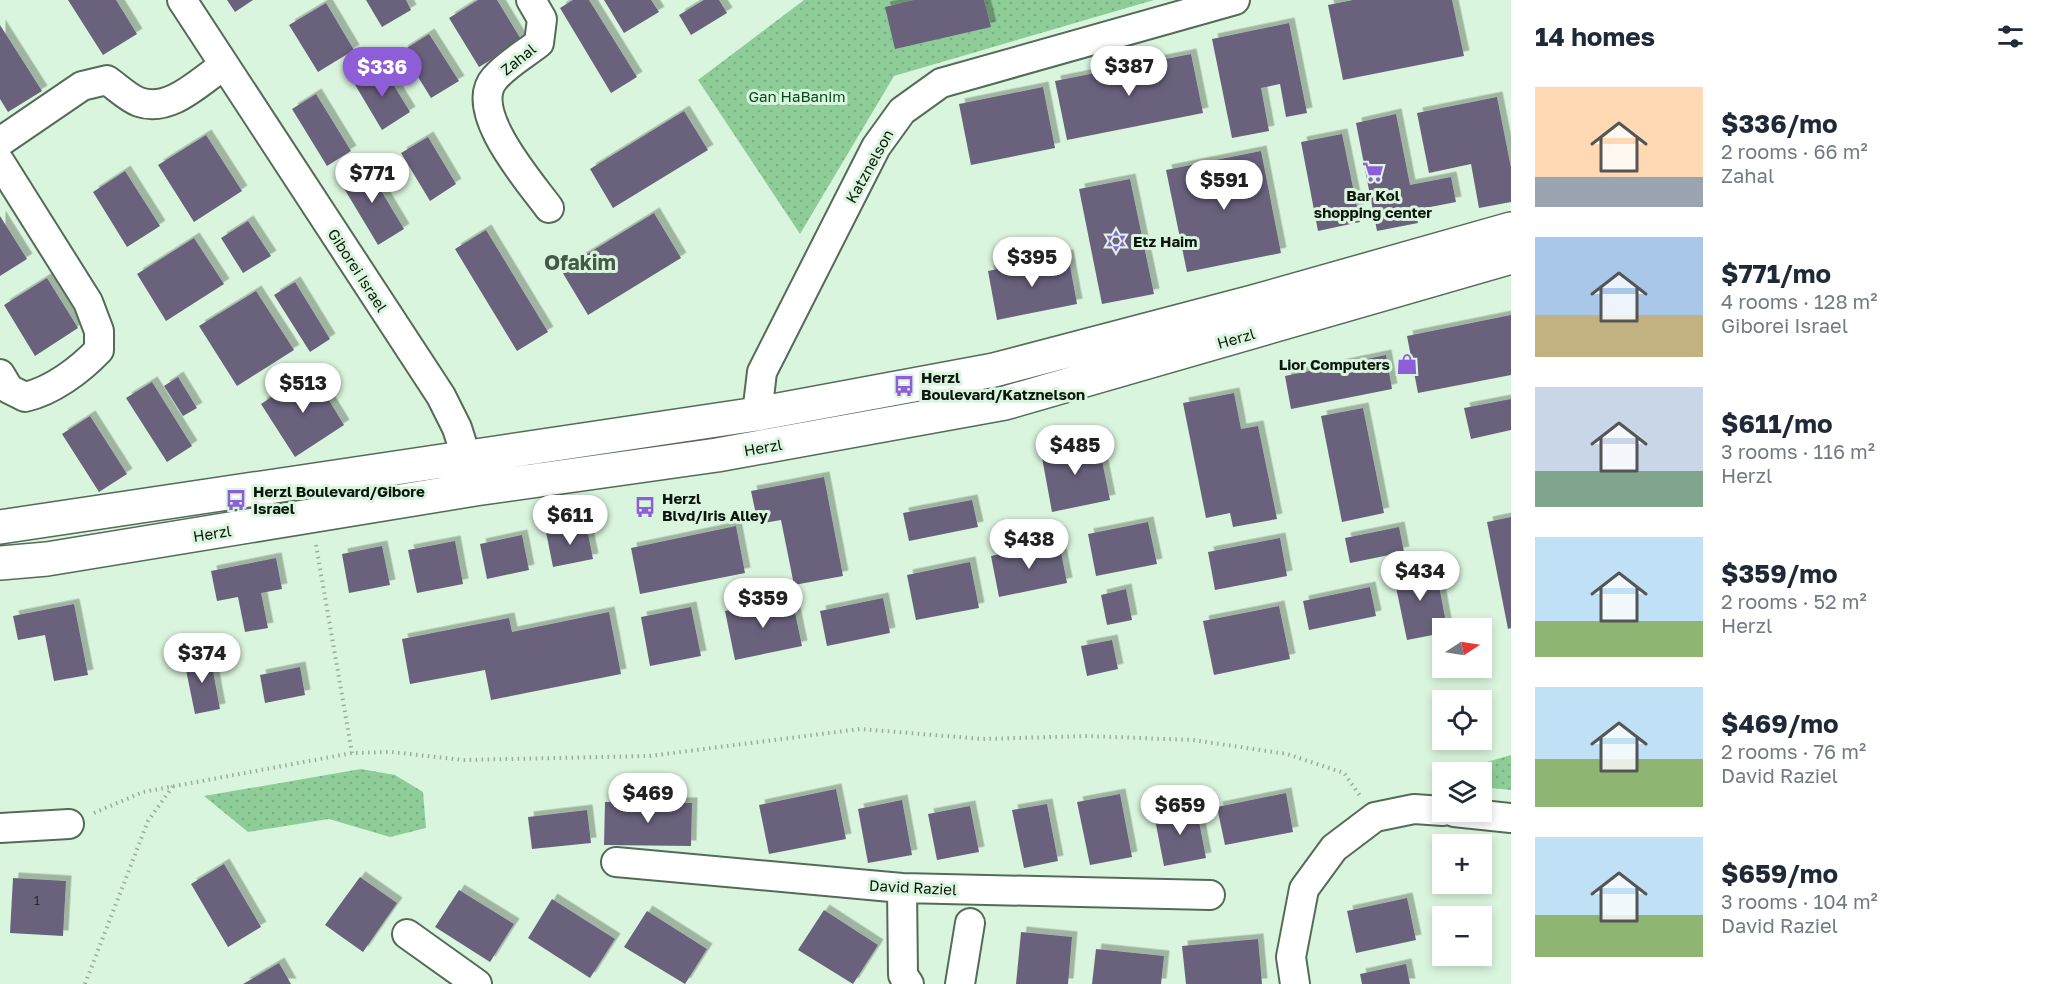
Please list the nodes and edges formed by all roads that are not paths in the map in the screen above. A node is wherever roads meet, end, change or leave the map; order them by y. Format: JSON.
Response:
{"nodes":[{"id":1,"x":182,"y":0,"type":"edge"},
{"id":2,"x":531,"y":0,"type":"edge"},
{"id":3,"x":1236,"y":0,"type":"edge"},
{"id":4,"x":223,"y":66,"type":"junction"},
{"id":5,"x":0,"y":142,"type":"edge"},
{"id":6,"x":0,"y":162,"type":"edge"},
{"id":7,"x":549,"y":208,"type":"dead end"},
{"id":8,"x":1511,"y":230,"type":"edge"},
{"id":9,"x":1511,"y":257,"type":"edge"},
{"id":10,"x":0,"y":374,"type":"edge"},
{"id":11,"x":757,"y":414,"type":"junction"},
{"id":12,"x":468,"y":458,"type":"junction"},
{"id":13,"x":475,"y":489,"type":"junction"},
{"id":14,"x":0,"y":527,"type":"edge"},
{"id":15,"x":0,"y":563,"type":"edge"},
{"id":16,"x":1432,"y":810,"type":"edge"},
{"id":17,"x":1492,"y":816,"type":"edge"},
{"id":18,"x":1511,"y":818,"type":"edge"},
{"id":19,"x":69,"y":824,"type":"road end"},
{"id":20,"x":0,"y":828,"type":"edge"},
{"id":21,"x":616,"y":862,"type":"dead end"},
{"id":22,"x":902,"y":888,"type":"junction"},
{"id":23,"x":1210,"y":896,"type":"dead end"},
{"id":24,"x":970,"y":923,"type":"dead end"},
{"id":25,"x":407,"y":934,"type":"dead end"},
{"id":26,"x":1293,"y":970,"type":"edge"},
{"id":27,"x":477,"y":984,"type":"edge"},
{"id":28,"x":909,"y":984,"type":"edge"},
{"id":29,"x":960,"y":984,"type":"edge"}],
"edges":[{"from":1,"to":4,"type":"street","name":"Giborei Israel"},
{"from":2,"to":7,"type":"street","name":"Zahal"},
{"from":3,"to":11,"type":"street","name":"Katznelson"},
{"from":4,"to":5,"type":"street"},
{"from":4,"to":12,"type":"street","name":"Giborei Israel"},
{"from":6,"to":10,"type":"street"},
{"from":8,"to":11,"type":"main road","name":"Herzl"},
{"from":9,"to":13,"type":"main road","name":"Herzl"},
{"from":11,"to":12,"type":"main road","name":"Herzl"},
{"from":12,"to":13,"type":"street","name":"Giborei Israel"},
{"from":12,"to":14,"type":"main road","name":"Herzl"},
{"from":13,"to":15,"type":"main road","name":"Herzl"},
{"from":16,"to":26,"type":"street"},
{"from":17,"to":18,"type":"street"},
{"from":19,"to":20,"type":"street"},
{"from":21,"to":22,"type":"street","name":"David Raziel"},
{"from":22,"to":23,"type":"street","name":"David Raziel"},
{"from":22,"to":28,"type":"street"},
{"from":24,"to":29,"type":"street"},
{"from":25,"to":27,"type":"street"}]}
